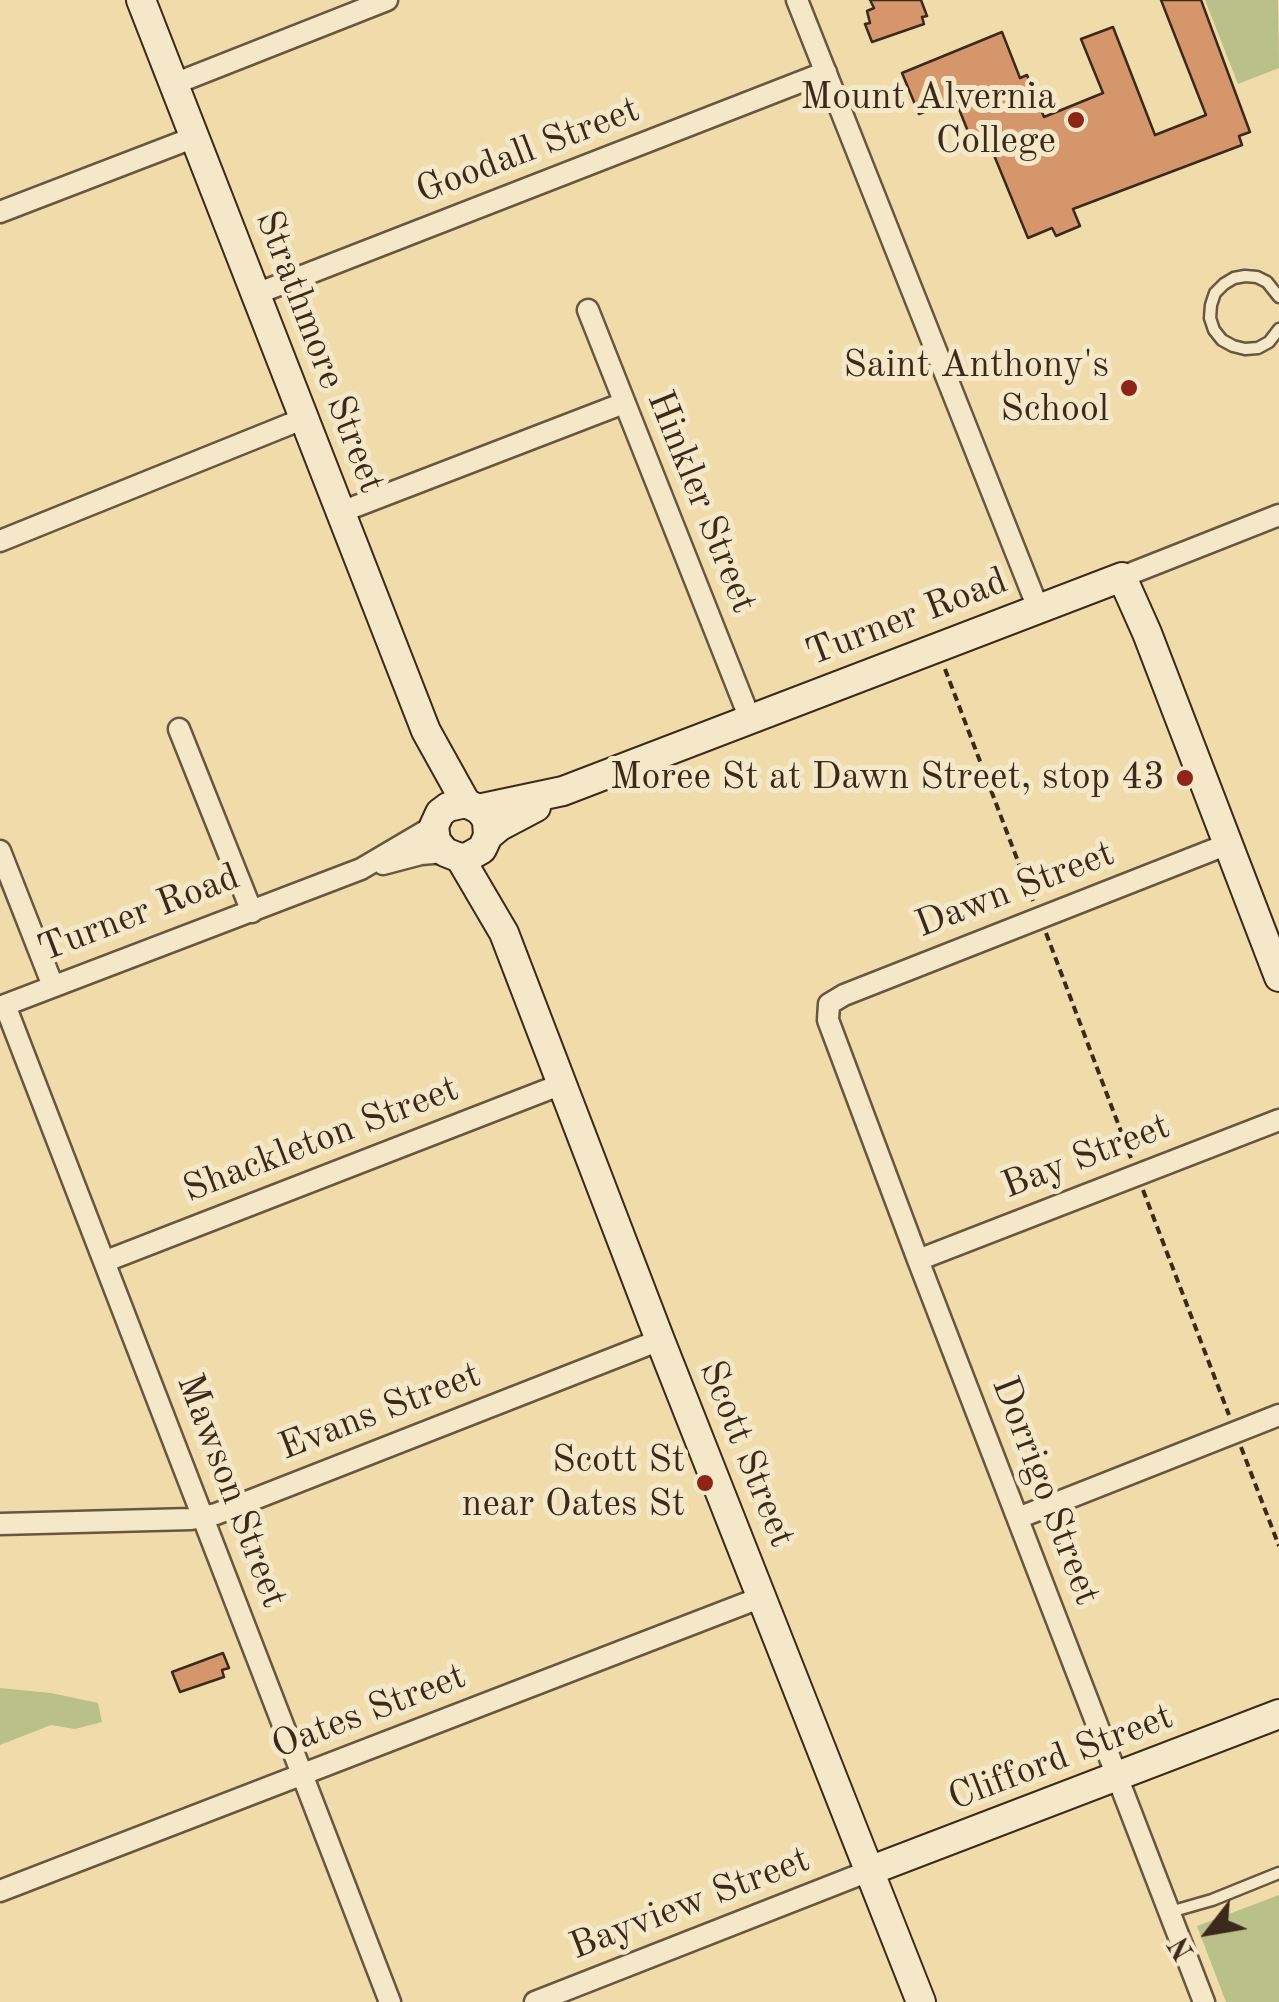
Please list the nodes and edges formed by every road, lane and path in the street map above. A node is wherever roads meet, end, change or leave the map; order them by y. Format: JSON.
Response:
{"nodes":[{"id":1,"x":141,"y":0,"type":"edge"},
{"id":2,"x":387,"y":0,"type":"edge"},
{"id":3,"x":797,"y":0,"type":"edge"},
{"id":4,"x":826,"y":72,"type":"junction"},
{"id":5,"x":174,"y":84,"type":"junction"},
{"id":6,"x":195,"y":138,"type":"junction"},
{"id":7,"x":0,"y":212,"type":"edge"},
{"id":8,"x":256,"y":294,"type":"junction"},
{"id":9,"x":1279,"y":296,"type":"edge"},
{"id":10,"x":588,"y":310,"type":"dead end"},
{"id":11,"x":1279,"y":329,"type":"edge"},
{"id":12,"x":1269,"y":342,"type":"junction"},
{"id":13,"x":1279,"y":350,"type":"edge"},
{"id":14,"x":624,"y":404,"type":"junction"},
{"id":15,"x":304,"y":418,"type":"junction"},
{"id":16,"x":341,"y":512,"type":"junction"},
{"id":17,"x":1279,"y":515,"type":"edge"},
{"id":18,"x":0,"y":541,"type":"edge"},
{"id":19,"x":1122,"y":577,"type":"junction"},
{"id":20,"x":1038,"y":608,"type":"junction"},
{"id":21,"x":945,"y":668,"type":"dead end"},
{"id":22,"x":750,"y":719,"type":"junction"},
{"id":23,"x":179,"y":729,"type":"dead end"},
{"id":24,"x":462,"y":831,"type":"junction"},
{"id":25,"x":1228,"y":844,"type":"junction"},
{"id":26,"x":0,"y":851,"type":"edge"},
{"id":27,"x":252,"y":912,"type":"junction"},
{"id":28,"x":1040,"y":918,"type":"junction"},
{"id":29,"x":1279,"y":977,"type":"edge"},
{"id":30,"x":53,"y":986,"type":"junction"},
{"id":31,"x":829,"y":1004,"type":"joint"},
{"id":32,"x":3,"y":1006,"type":"edge"},
{"id":33,"x":562,"y":1084,"type":"junction"},
{"id":34,"x":1279,"y":1120,"type":"edge"},
{"id":35,"x":1138,"y":1175,"type":"junction"},
{"id":36,"x":918,"y":1260,"type":"junction"},
{"id":37,"x":106,"y":1261,"type":"junction"},
{"id":38,"x":660,"y":1340,"type":"junction"},
{"id":39,"x":1279,"y":1415,"type":"edge"},
{"id":40,"x":1235,"y":1432,"type":"junction"},
{"id":41,"x":204,"y":1516,"type":"junction"},
{"id":42,"x":1018,"y":1518,"type":"junction"},
{"id":43,"x":0,"y":1524,"type":"edge"},
{"id":44,"x":1279,"y":1546,"type":"edge"},
{"id":45,"x":762,"y":1597,"type":"junction"},
{"id":46,"x":1279,"y":1714,"type":"edge"},
{"id":47,"x":303,"y":1775,"type":"junction"},
{"id":48,"x":1117,"y":1776,"type":"junction"},
{"id":49,"x":870,"y":1872,"type":"junction"},
{"id":50,"x":1279,"y":1873,"type":"edge"},
{"id":51,"x":0,"y":1892,"type":"edge"},
{"id":52,"x":1170,"y":1912,"type":"junction"},
{"id":53,"x":390,"y":2002,"type":"edge"},
{"id":54,"x":536,"y":2002,"type":"edge"},
{"id":55,"x":921,"y":2002,"type":"edge"},
{"id":56,"x":1204,"y":2002,"type":"edge"}],
"edges":[{"from":1,"to":5,"type":"street","name":"Strathmore Street"},
{"from":2,"to":5,"type":"street"},
{"from":3,"to":4,"type":"street"},
{"from":4,"to":8,"type":"street","name":"Goodall Street"},
{"from":4,"to":20,"type":"street"},
{"from":5,"to":6,"type":"street","name":"Strathmore Street"},
{"from":6,"to":7,"type":"street"},
{"from":6,"to":8,"type":"street","name":"Strathmore Street"},
{"from":8,"to":15,"type":"street","name":"Strathmore Street"},
{"from":9,"to":12,"type":"lane"},
{"from":10,"to":14,"type":"street","name":"Hinkler Street"},
{"from":11,"to":12,"type":"lane"},
{"from":12,"to":13,"type":"lane"},
{"from":14,"to":16,"type":"street"},
{"from":14,"to":22,"type":"street","name":"Hinkler Street"},
{"from":15,"to":16,"type":"street","name":"Strathmore Street"},
{"from":15,"to":18,"type":"street"},
{"from":16,"to":24,"type":"street","name":"Strathmore Street"},
{"from":17,"to":19,"type":"street","name":"Turner Road"},
{"from":19,"to":20,"type":"street","name":"Turner Road"},
{"from":19,"to":25,"type":"street"},
{"from":20,"to":22,"type":"street","name":"Turner Road"},
{"from":21,"to":28,"type":"path"},
{"from":22,"to":24,"type":"street","name":"Turner Road"},
{"from":23,"to":27,"type":"street"},
{"from":24,"to":27,"type":"street","name":"Turner Road"},
{"from":24,"to":33,"type":"street","name":"Scott Street"},
{"from":25,"to":28,"type":"street","name":"Dawn Street"},
{"from":25,"to":29,"type":"street"},
{"from":26,"to":30,"type":"street"},
{"from":27,"to":30,"type":"street","name":"Turner Road"},
{"from":28,"to":31,"type":"street","name":"Dawn Street"},
{"from":28,"to":35,"type":"path"},
{"from":30,"to":32,"type":"street","name":"Turner Road"},
{"from":31,"to":36,"type":"street","name":"Dorrigo Street"},
{"from":32,"to":37,"type":"street","name":"Mawson Street"},
{"from":33,"to":37,"type":"street","name":"Shackleton Street"},
{"from":33,"to":38,"type":"street","name":"Scott Street"},
{"from":34,"to":35,"type":"street","name":"Bay Street"},
{"from":35,"to":36,"type":"street","name":"Bay Street"},
{"from":35,"to":40,"type":"path"},
{"from":36,"to":42,"type":"street","name":"Dorrigo Street"},
{"from":37,"to":41,"type":"street","name":"Mawson Street"},
{"from":38,"to":41,"type":"street","name":"Evans Street"},
{"from":38,"to":45,"type":"street","name":"Scott Street"},
{"from":39,"to":40,"type":"street"},
{"from":40,"to":42,"type":"street"},
{"from":40,"to":44,"type":"path"},
{"from":41,"to":43,"type":"street","name":"Evans Street"},
{"from":41,"to":47,"type":"street","name":"Mawson Street"},
{"from":42,"to":48,"type":"street","name":"Dorrigo Street"},
{"from":45,"to":47,"type":"street","name":"Oates Street"},
{"from":45,"to":49,"type":"street","name":"Scott Street"},
{"from":46,"to":48,"type":"street","name":"Clifford Street"},
{"from":47,"to":51,"type":"street","name":"Oates Street"},
{"from":47,"to":53,"type":"street","name":"Mawson Street"},
{"from":48,"to":49,"type":"street","name":"Clifford Street"},
{"from":48,"to":52,"type":"street","name":"Dorrigo Street"},
{"from":49,"to":54,"type":"street","name":"Bayview Street"},
{"from":49,"to":55,"type":"street","name":"Scott Street"},
{"from":50,"to":52,"type":"lane"},
{"from":52,"to":56,"type":"street","name":"Dorrigo Street"}]}
